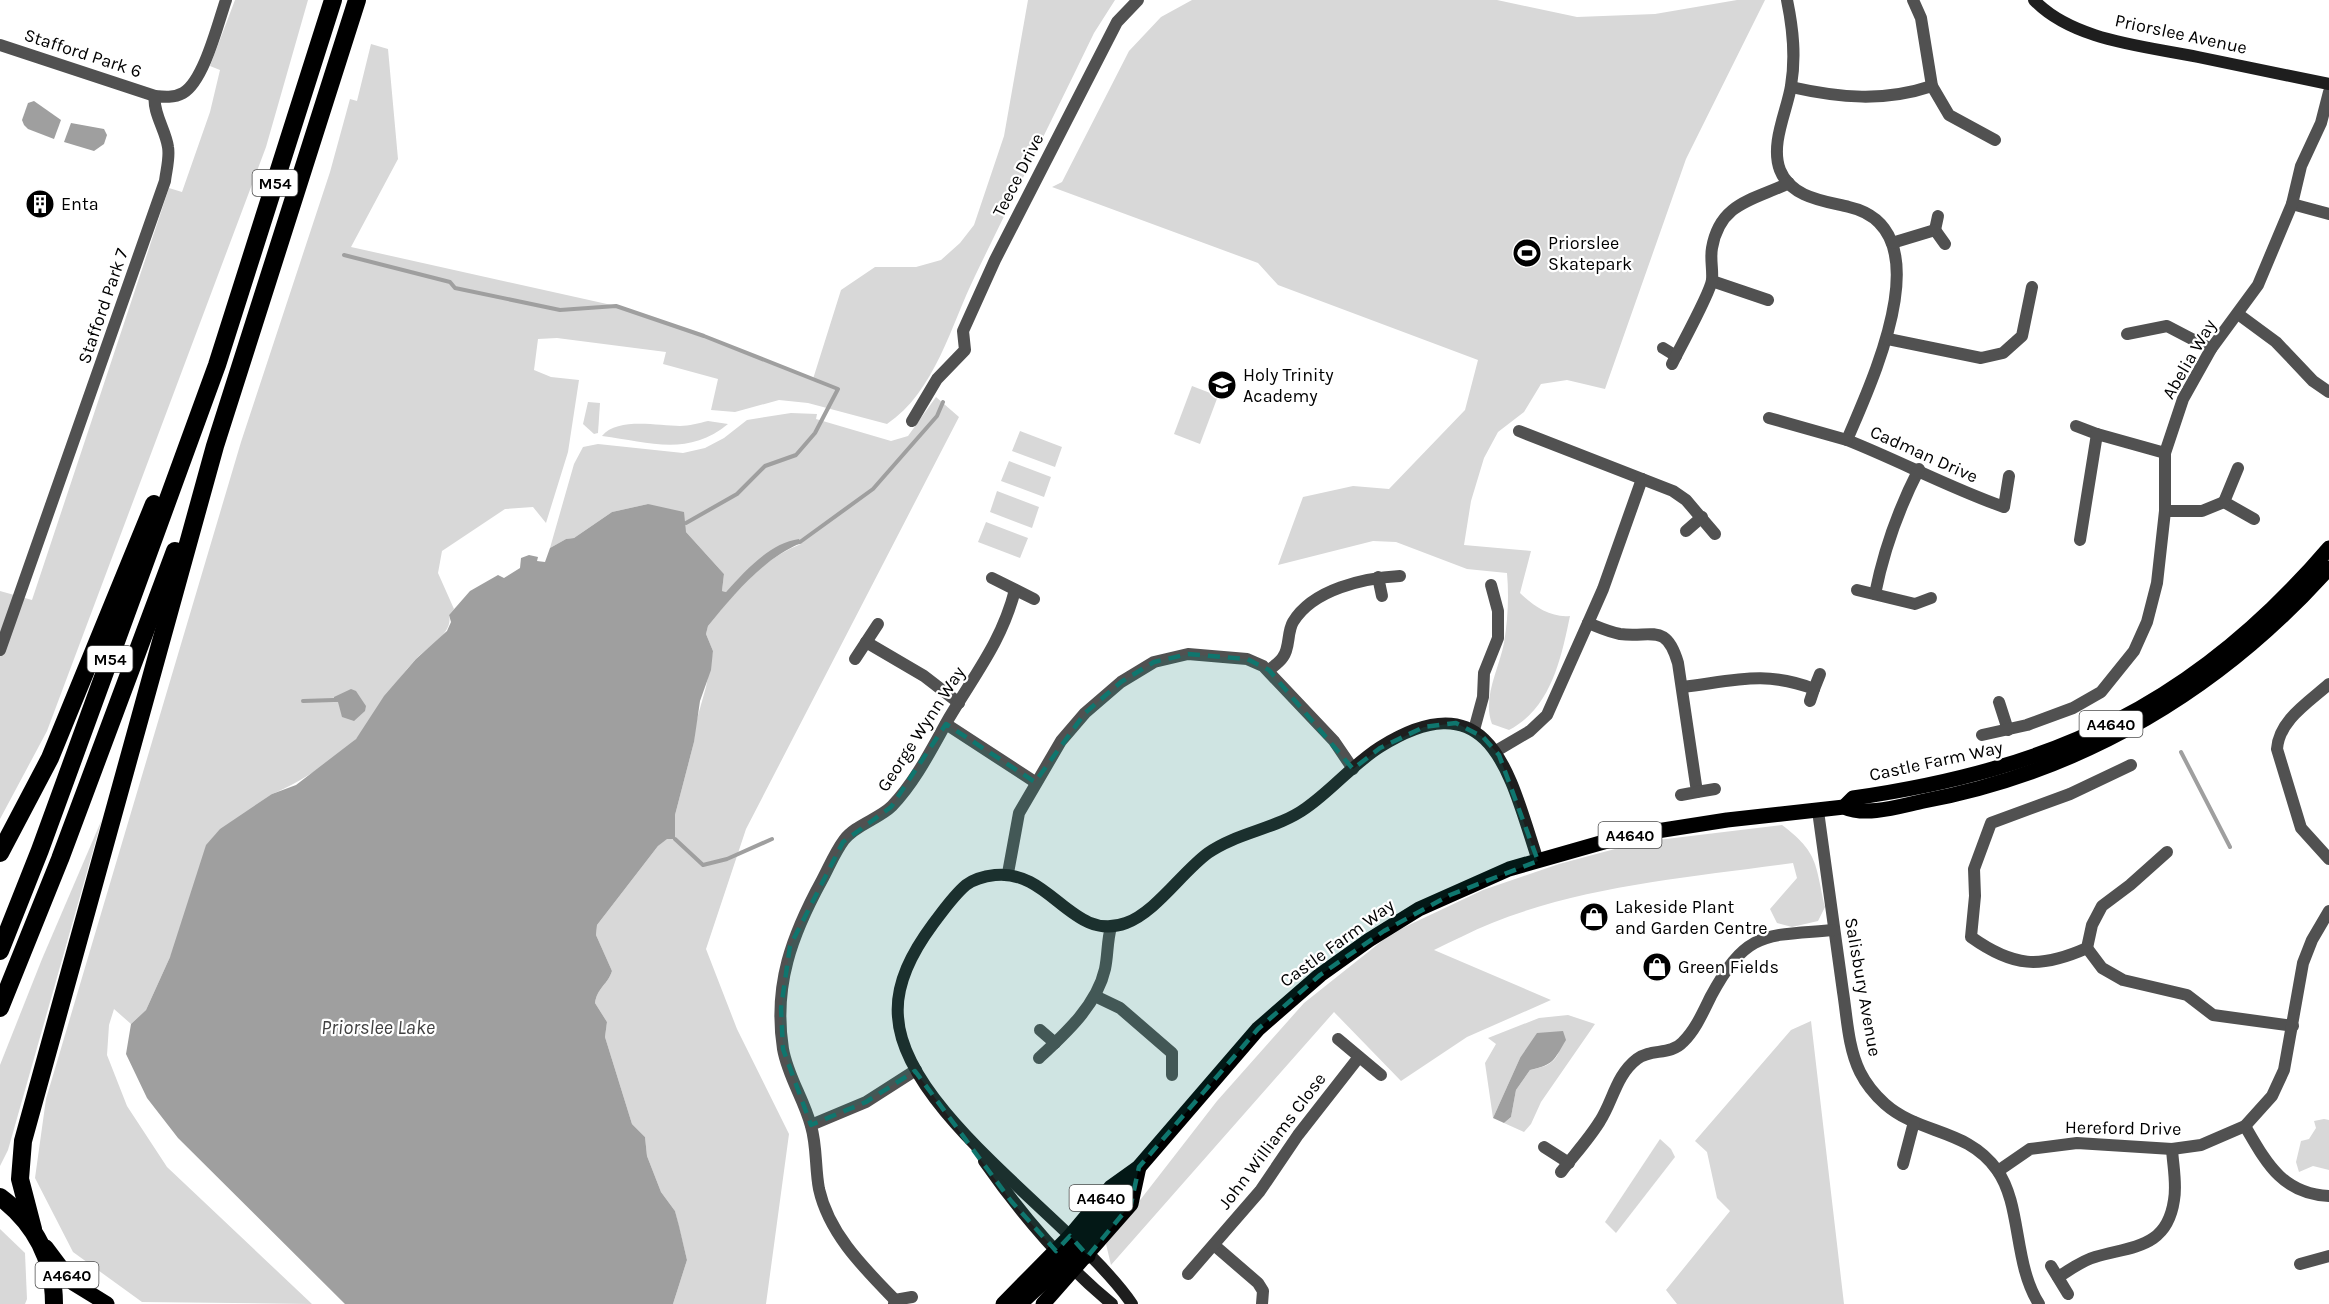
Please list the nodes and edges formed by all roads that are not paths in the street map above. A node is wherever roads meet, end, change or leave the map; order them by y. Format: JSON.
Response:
{"nodes":[{"id":1,"x":226,"y":0,"type":"edge"},
{"id":2,"x":333,"y":0,"type":"edge"},
{"id":3,"x":357,"y":0,"type":"edge"},
{"id":4,"x":1138,"y":0,"type":"edge"},
{"id":5,"x":1787,"y":0,"type":"edge"},
{"id":6,"x":1913,"y":0,"type":"edge"},
{"id":7,"x":2034,"y":0,"type":"edge"},
{"id":8,"x":0,"y":45,"type":"edge"},
{"id":9,"x":2329,"y":84,"type":"edge"},
{"id":10,"x":1932,"y":86,"type":"junction"},
{"id":11,"x":1791,"y":87,"type":"junction"},
{"id":12,"x":2329,"y":92,"type":"edge"},
{"id":13,"x":155,"y":96,"type":"junction"},
{"id":14,"x":1995,"y":140,"type":"dead end"},
{"id":15,"x":1789,"y":183,"type":"junction"},
{"id":16,"x":2292,"y":204,"type":"junction"},
{"id":17,"x":2329,"y":214,"type":"edge"},
{"id":18,"x":1938,"y":216,"type":"dead end"},
{"id":19,"x":1935,"y":230,"type":"junction"},
{"id":20,"x":1892,"y":243,"type":"junction"},
{"id":21,"x":1945,"y":244,"type":"dead end"},
{"id":22,"x":1712,"y":281,"type":"junction"},
{"id":23,"x":2031,"y":287,"type":"dead end"},
{"id":24,"x":1768,"y":300,"type":"dead end"},
{"id":25,"x":2238,"y":314,"type":"junction"},
{"id":26,"x":2127,"y":334,"type":"dead end"},
{"id":27,"x":1888,"y":339,"type":"junction"},
{"id":28,"x":1663,"y":348,"type":"dead end"},
{"id":29,"x":2211,"y":349,"type":"junction"},
{"id":30,"x":217,"y":365,"type":"junction"},
{"id":31,"x":2329,"y":392,"type":"edge"},
{"id":32,"x":1769,"y":418,"type":"dead end"},
{"id":33,"x":912,"y":421,"type":"dead end"},
{"id":34,"x":2076,"y":426,"type":"dead end"},
{"id":35,"x":1519,"y":431,"type":"dead end"},
{"id":36,"x":2097,"y":434,"type":"junction"},
{"id":37,"x":1847,"y":440,"type":"junction"},
{"id":38,"x":215,"y":446,"type":"junction"},
{"id":39,"x":2165,"y":453,"type":"junction"},
{"id":40,"x":2238,"y":468,"type":"dead end"},
{"id":41,"x":1919,"y":469,"type":"junction"},
{"id":42,"x":2009,"y":476,"type":"dead end"},
{"id":43,"x":1642,"y":479,"type":"junction"},
{"id":44,"x":2224,"y":502,"type":"junction"},
{"id":45,"x":2165,"y":511,"type":"junction"},
{"id":46,"x":1702,"y":517,"type":"junction"},
{"id":47,"x":2254,"y":519,"type":"dead end"},
{"id":48,"x":1686,"y":531,"type":"dead end"},
{"id":49,"x":1715,"y":534,"type":"dead end"},
{"id":50,"x":2080,"y":540,"type":"dead end"},
{"id":51,"x":2329,"y":548,"type":"edge"},
{"id":52,"x":2329,"y":568,"type":"edge"},
{"id":53,"x":1400,"y":576,"type":"dead end"},
{"id":54,"x":1378,"y":577,"type":"junction"},
{"id":55,"x":992,"y":578,"type":"dead end"},
{"id":56,"x":1491,"y":585,"type":"dead end"},
{"id":57,"x":1015,"y":590,"type":"junction"},
{"id":58,"x":1857,"y":590,"type":"dead end"},
{"id":59,"x":1875,"y":594,"type":"junction"},
{"id":60,"x":1382,"y":596,"type":"dead end"},
{"id":61,"x":1931,"y":598,"type":"dead end"},
{"id":62,"x":1034,"y":599,"type":"dead end"},
{"id":63,"x":1588,"y":623,"type":"junction"},
{"id":64,"x":879,"y":624,"type":"dead end"},
{"id":65,"x":866,"y":642,"type":"junction"},
{"id":66,"x":0,"y":650,"type":"edge"},
{"id":67,"x":855,"y":659,"type":"dead end"},
{"id":68,"x":1269,"y":670,"type":"junction"},
{"id":69,"x":1820,"y":674,"type":"dead end"},
{"id":70,"x":2329,"y":684,"type":"edge"},
{"id":71,"x":1683,"y":687,"type":"junction"},
{"id":72,"x":1999,"y":702,"type":"dead end"},
{"id":73,"x":959,"y":703,"type":"junction"},
{"id":74,"x":946,"y":724,"type":"junction"},
{"id":75,"x":1474,"y":730,"type":"junction"},
{"id":76,"x":2008,"y":730,"type":"junction"},
{"id":77,"x":1982,"y":735,"type":"dead end"},
{"id":78,"x":1496,"y":751,"type":"junction"},
{"id":79,"x":2131,"y":765,"type":"dead end"},
{"id":80,"x":1353,"y":769,"type":"junction"},
{"id":81,"x":1035,"y":782,"type":"junction"},
{"id":82,"x":1715,"y":789,"type":"dead end"},
{"id":83,"x":1697,"y":792,"type":"junction"},
{"id":84,"x":1682,"y":795,"type":"dead end"},
{"id":85,"x":1844,"y":807,"type":"junction"},
{"id":86,"x":1818,"y":811,"type":"junction"},
{"id":87,"x":2166,"y":852,"type":"dead end"},
{"id":88,"x":0,"y":853,"type":"edge"},
{"id":89,"x":2329,"y":859,"type":"edge"},
{"id":90,"x":1538,"y":861,"type":"junction"},
{"id":91,"x":1008,"y":873,"type":"junction"},
{"id":92,"x":2329,"y":911,"type":"edge"},
{"id":93,"x":1111,"y":927,"type":"junction"},
{"id":94,"x":1834,"y":930,"type":"junction"},
{"id":95,"x":2087,"y":948,"type":"junction"},
{"id":96,"x":0,"y":951,"type":"edge"},
{"id":97,"x":1095,"y":996,"type":"junction"},
{"id":98,"x":0,"y":1008,"type":"edge"},
{"id":99,"x":2293,"y":1026,"type":"junction"},
{"id":100,"x":1040,"y":1030,"type":"dead end"},
{"id":101,"x":1338,"y":1039,"type":"dead end"},
{"id":102,"x":1055,"y":1043,"type":"junction"},
{"id":103,"x":1359,"y":1057,"type":"junction"},
{"id":104,"x":1039,"y":1058,"type":"dead end"},
{"id":105,"x":916,"y":1070,"type":"junction"},
{"id":106,"x":1381,"y":1075,"type":"dead end"},
{"id":107,"x":1172,"y":1076,"type":"dead end"},
{"id":108,"x":1914,"y":1122,"type":"junction"},
{"id":109,"x":811,"y":1125,"type":"junction"},
{"id":110,"x":2244,"y":1126,"type":"junction"},
{"id":111,"x":970,"y":1141,"type":"junction"},
{"id":112,"x":1544,"y":1147,"type":"dead end"},
{"id":113,"x":2172,"y":1149,"type":"junction"},
{"id":114,"x":1903,"y":1164,"type":"dead end"},
{"id":115,"x":1998,"y":1172,"type":"junction"},
{"id":116,"x":1138,"y":1174,"type":"junction"},
{"id":117,"x":2329,"y":1196,"type":"edge"},
{"id":118,"x":0,"y":1197,"type":"edge"},
{"id":119,"x":35,"y":1232,"type":"junction"},
{"id":120,"x":1214,"y":1245,"type":"junction"},
{"id":121,"x":1079,"y":1246,"type":"junction"},
{"id":122,"x":2329,"y":1256,"type":"edge"},
{"id":123,"x":1066,"y":1261,"type":"junction"},
{"id":124,"x":2300,"y":1264,"type":"dead end"},
{"id":125,"x":2051,"y":1266,"type":"dead end"},
{"id":126,"x":1188,"y":1275,"type":"dead end"},
{"id":127,"x":2058,"y":1277,"type":"junction"},
{"id":128,"x":2068,"y":1294,"type":"dead end"},
{"id":129,"x":912,"y":1297,"type":"dead end"},
{"id":130,"x":894,"y":1302,"type":"edge"},
{"id":131,"x":2037,"y":1303,"type":"edge"},
{"id":132,"x":54,"y":1304,"type":"edge"},
{"id":133,"x":107,"y":1304,"type":"edge"},
{"id":134,"x":1003,"y":1304,"type":"edge"},
{"id":135,"x":1020,"y":1304,"type":"edge"},
{"id":136,"x":1043,"y":1304,"type":"edge"},
{"id":137,"x":1112,"y":1304,"type":"edge"},
{"id":138,"x":1132,"y":1304,"type":"edge"},
{"id":139,"x":1262,"y":1304,"type":"edge"}],
"edges":[{"from":1,"to":13,"type":"street"},
{"from":2,"to":30,"type":"highway","number":"M54"},
{"from":3,"to":38,"type":"highway","number":"M54"},
{"from":4,"to":33,"type":"street","name":"Teece Drive"},
{"from":5,"to":11,"type":"street"},
{"from":6,"to":10,"type":"street"},
{"from":7,"to":9,"type":"street","name":"Priorslee Avenue"},
{"from":8,"to":13,"type":"street","name":"Stafford Park 6"},
{"from":10,"to":11,"type":"street"},
{"from":10,"to":14,"type":"street"},
{"from":11,"to":15,"type":"street"},
{"from":12,"to":16,"type":"street","name":"Abelia Way"},
{"from":13,"to":66,"type":"street","name":"Stafford Park 7"},
{"from":15,"to":20,"type":"street"},
{"from":15,"to":22,"type":"street"},
{"from":16,"to":17,"type":"street"},
{"from":16,"to":25,"type":"street","name":"Abelia Way"},
{"from":18,"to":19,"type":"street"},
{"from":19,"to":20,"type":"street"},
{"from":19,"to":21,"type":"street"},
{"from":20,"to":27,"type":"street","name":"Cadman Drive"},
{"from":22,"to":24,"type":"street"},
{"from":22,"to":28,"type":"street"},
{"from":23,"to":27,"type":"street"},
{"from":25,"to":29,"type":"street","name":"Abelia Way"},
{"from":25,"to":31,"type":"street"},
{"from":26,"to":29,"type":"street"},
{"from":27,"to":37,"type":"street","name":"Cadman Drive"},
{"from":29,"to":39,"type":"street","name":"Abelia Way"},
{"from":30,"to":88,"type":"highway"},
{"from":30,"to":96,"type":"highway","number":"M54"},
{"from":32,"to":37,"type":"street"},
{"from":34,"to":36,"type":"street"},
{"from":35,"to":43,"type":"street"},
{"from":36,"to":39,"type":"street"},
{"from":36,"to":50,"type":"street"},
{"from":37,"to":41,"type":"street","name":"Cadman Drive"},
{"from":38,"to":98,"type":"highway","number":"M54"},
{"from":38,"to":119,"type":"highway"},
{"from":39,"to":45,"type":"street","name":"Abelia Way"},
{"from":40,"to":44,"type":"street"},
{"from":41,"to":42,"type":"street","name":"Cadman Drive"},
{"from":41,"to":59,"type":"street"},
{"from":43,"to":46,"type":"street"},
{"from":43,"to":63,"type":"street"},
{"from":44,"to":45,"type":"street"},
{"from":44,"to":47,"type":"street"},
{"from":45,"to":76,"type":"street","name":"Abelia Way"},
{"from":46,"to":48,"type":"street"},
{"from":46,"to":49,"type":"street"},
{"from":51,"to":85,"type":"main road","name":"Castle Farm Way","number":"A4640"},
{"from":52,"to":85,"type":"main road","name":"Castle Farm Way","number":"A4640"},
{"from":53,"to":54,"type":"street"},
{"from":54,"to":60,"type":"street"},
{"from":54,"to":68,"type":"street"},
{"from":55,"to":57,"type":"street"},
{"from":56,"to":75,"type":"street"},
{"from":57,"to":62,"type":"street"},
{"from":57,"to":73,"type":"street","name":"George Wynn Way"},
{"from":58,"to":59,"type":"street"},
{"from":59,"to":61,"type":"street"},
{"from":63,"to":71,"type":"street"},
{"from":63,"to":78,"type":"street"},
{"from":64,"to":65,"type":"street"},
{"from":65,"to":67,"type":"street"},
{"from":65,"to":73,"type":"street"},
{"from":68,"to":80,"type":"street"},
{"from":68,"to":81,"type":"street"},
{"from":69,"to":71,"type":"street"},
{"from":70,"to":89,"type":"street"},
{"from":71,"to":83,"type":"street"},
{"from":72,"to":76,"type":"street"},
{"from":73,"to":74,"type":"street","name":"George Wynn Way"},
{"from":74,"to":81,"type":"street"},
{"from":74,"to":109,"type":"street","name":"George Wynn Way"},
{"from":75,"to":78,"type":"street"},
{"from":75,"to":80,"type":"street"},
{"from":76,"to":77,"type":"street","name":"Abelia Way"},
{"from":78,"to":90,"type":"street"},
{"from":79,"to":95,"type":"street"},
{"from":80,"to":93,"type":"street"},
{"from":81,"to":91,"type":"street"},
{"from":82,"to":83,"type":"street"},
{"from":83,"to":84,"type":"street"},
{"from":85,"to":86,"type":"main road","name":"Castle Farm Way","number":"A4640"},
{"from":86,"to":90,"type":"main road","name":"Castle Farm Way","number":"A4640"},
{"from":86,"to":94,"type":"street","name":"Salisbury Avenue"},
{"from":87,"to":95,"type":"street"},
{"from":90,"to":116,"type":"main road","name":"Castle Farm Way","number":"A4640"},
{"from":91,"to":93,"type":"street"},
{"from":91,"to":105,"type":"street"},
{"from":92,"to":99,"type":"street","name":"Hereford Drive"},
{"from":93,"to":97,"type":"street"},
{"from":94,"to":108,"type":"street","name":"Salisbury Avenue"},
{"from":94,"to":112,"type":"street"},
{"from":95,"to":99,"type":"street"},
{"from":97,"to":102,"type":"street"},
{"from":97,"to":107,"type":"street"},
{"from":99,"to":110,"type":"street","name":"Hereford Drive"},
{"from":100,"to":102,"type":"street"},
{"from":101,"to":103,"type":"street"},
{"from":102,"to":104,"type":"street"},
{"from":103,"to":106,"type":"street"},
{"from":103,"to":120,"type":"street","name":"John Williams Close"},
{"from":105,"to":109,"type":"street"},
{"from":105,"to":111,"type":"street"},
{"from":108,"to":114,"type":"street"},
{"from":108,"to":115,"type":"street","name":"Salisbury Avenue"},
{"from":109,"to":130,"type":"street","name":"George Wynn Way"},
{"from":110,"to":113,"type":"street","name":"Hereford Drive"},
{"from":110,"to":117,"type":"street"},
{"from":111,"to":121,"type":"street"},
{"from":111,"to":123,"type":"street"},
{"from":113,"to":115,"type":"street","name":"Hereford Drive"},
{"from":113,"to":127,"type":"street"},
{"from":115,"to":131,"type":"street","name":"Salisbury Avenue"},
{"from":116,"to":121,"type":"main road","name":"Castle Farm Way","number":"A4640"},
{"from":116,"to":121,"type":"main road"},
{"from":118,"to":119,"type":"highway"},
{"from":119,"to":132,"type":"highway"},
{"from":119,"to":133,"type":"main road","number":"A4640"},
{"from":120,"to":126,"type":"street","name":"John Williams Close"},
{"from":120,"to":139,"type":"street"},
{"from":121,"to":123,"type":"main road","name":"Castle Farm Way","number":"A4640"},
{"from":121,"to":123,"type":"main road"},
{"from":121,"to":138,"type":"street"},
{"from":122,"to":124,"type":"street"},
{"from":123,"to":134,"type":"main road","name":"Castle Farm Way","number":"A4640"},
{"from":123,"to":135,"type":"main road"},
{"from":123,"to":136,"type":"main road"},
{"from":123,"to":137,"type":"street"},
{"from":125,"to":127,"type":"street"},
{"from":127,"to":128,"type":"street"},
{"from":129,"to":130,"type":"street"}]}
